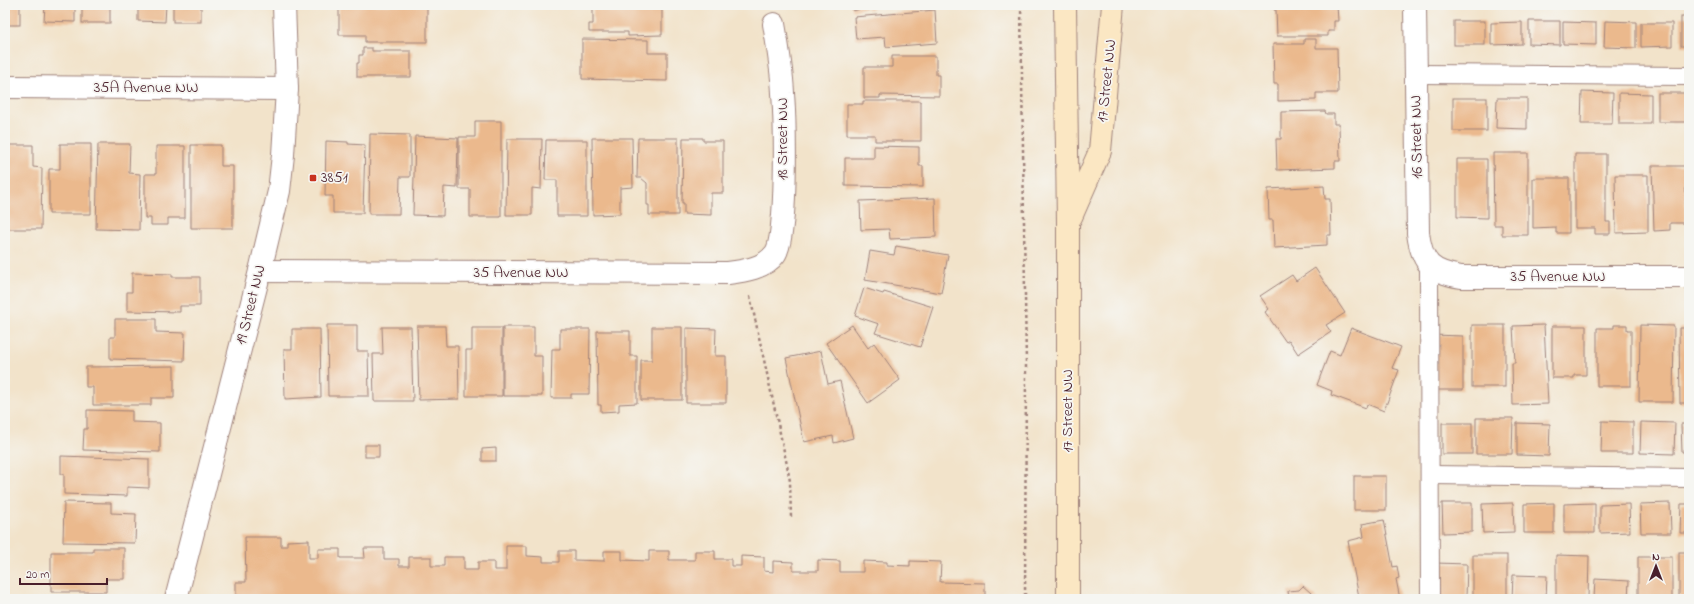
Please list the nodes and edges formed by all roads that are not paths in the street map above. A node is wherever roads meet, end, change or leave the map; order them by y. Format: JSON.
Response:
{"nodes":[{"id":1,"x":284,"y":5,"type":"edge"},
{"id":2,"x":1065,"y":5,"type":"edge"},
{"id":3,"x":1113,"y":5,"type":"edge"},
{"id":4,"x":1415,"y":5,"type":"edge"},
{"id":5,"x":774,"y":24,"type":"dead end"},
{"id":6,"x":1416,"y":74,"type":"junction"},
{"id":7,"x":1689,"y":76,"type":"edge"},
{"id":8,"x":5,"y":87,"type":"edge"},
{"id":9,"x":287,"y":89,"type":"junction"},
{"id":10,"x":1068,"y":223,"type":"junction"},
{"id":11,"x":776,"y":254,"type":"joint"},
{"id":12,"x":1429,"y":266,"type":"junction"},
{"id":13,"x":260,"y":271,"type":"junction"},
{"id":14,"x":1689,"y":277,"type":"edge"},
{"id":15,"x":1431,"y":474,"type":"junction"},
{"id":16,"x":1689,"y":478,"type":"edge"},
{"id":17,"x":176,"y":599,"type":"edge"},
{"id":18,"x":1068,"y":599,"type":"edge"},
{"id":19,"x":1430,"y":599,"type":"edge"}],
"edges":[{"from":1,"to":9,"type":"street","name":"19 Street NW"},
{"from":2,"to":10,"type":"main road","name":"17 Street NW"},
{"from":3,"to":10,"type":"main road","name":"17 Street NW"},
{"from":4,"to":6,"type":"street","name":"16 Street NW"},
{"from":5,"to":11,"type":"street","name":"18 Street NW"},
{"from":6,"to":7,"type":"lane"},
{"from":6,"to":12,"type":"street","name":"16 Street NW"},
{"from":8,"to":9,"type":"street","name":"35A Avenue NW"},
{"from":9,"to":13,"type":"street","name":"19 Street NW"},
{"from":10,"to":18,"type":"main road","name":"17 Street NW"},
{"from":11,"to":13,"type":"street","name":"35 Avenue NW"},
{"from":12,"to":14,"type":"street","name":"35 Avenue NW"},
{"from":12,"to":15,"type":"lane"},
{"from":13,"to":17,"type":"street","name":"19 Street NW"},
{"from":15,"to":16,"type":"lane"},
{"from":15,"to":19,"type":"lane"}]}
